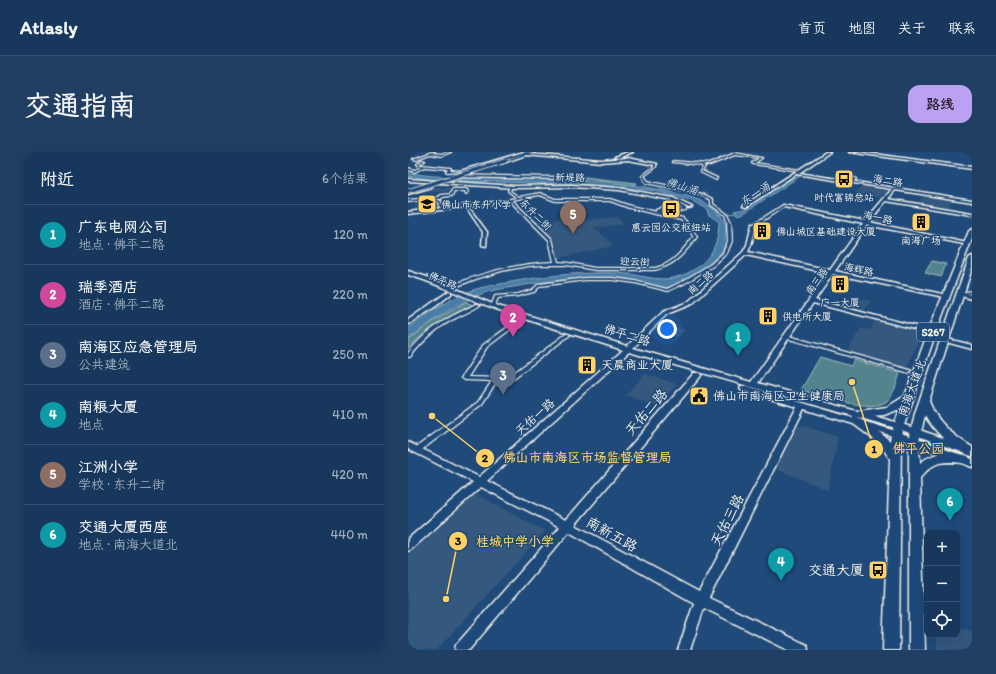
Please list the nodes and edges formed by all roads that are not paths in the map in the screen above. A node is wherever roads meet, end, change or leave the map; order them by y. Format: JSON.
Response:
{"nodes":[{"id":1,"x":434,"y":152,"type":"edge"},
{"id":2,"x":450,"y":152,"type":"edge"},
{"id":3,"x":533,"y":152,"type":"edge"},
{"id":4,"x":631,"y":152,"type":"edge"},
{"id":5,"x":828,"y":152,"type":"edge"},
{"id":6,"x":834,"y":152,"type":"edge"},
{"id":7,"x":851,"y":152,"type":"edge"},
{"id":8,"x":857,"y":152,"type":"edge"},
{"id":9,"x":883,"y":152,"type":"edge"},
{"id":10,"x":509,"y":153,"type":"dead end"},
{"id":11,"x":525,"y":153,"type":"edge"},
{"id":12,"x":429,"y":154,"type":"junction"},
{"id":13,"x":518,"y":154,"type":"junction"},
{"id":14,"x":880,"y":155,"type":"junction"},
{"id":15,"x":503,"y":160,"type":"junction"},
{"id":16,"x":609,"y":160,"type":"junction"},
{"id":17,"x":672,"y":162,"type":"dead end"},
{"id":18,"x":655,"y":164,"type":"joint"},
{"id":19,"x":701,"y":165,"type":"junction"},
{"id":20,"x":424,"y":167,"type":"junction"},
{"id":21,"x":972,"y":167,"type":"edge"},
{"id":22,"x":408,"y":169,"type":"edge"},
{"id":23,"x":799,"y":170,"type":"junction"},
{"id":24,"x":462,"y":171,"type":"junction"},
{"id":25,"x":469,"y":173,"type":"junction"},
{"id":26,"x":795,"y":173,"type":"junction"},
{"id":27,"x":802,"y":174,"type":"junction"},
{"id":28,"x":454,"y":176,"type":"dead end"},
{"id":29,"x":465,"y":177,"type":"junction"},
{"id":30,"x":566,"y":177,"type":"dead end"},
{"id":31,"x":716,"y":179,"type":"dead end"},
{"id":32,"x":408,"y":181,"type":"edge"},
{"id":33,"x":425,"y":183,"type":"junction"},
{"id":34,"x":437,"y":184,"type":"junction"},
{"id":35,"x":510,"y":187,"type":"junction"},
{"id":36,"x":894,"y":189,"type":"junction"},
{"id":37,"x":408,"y":190,"type":"edge"},
{"id":38,"x":467,"y":193,"type":"dead end"},
{"id":39,"x":520,"y":198,"type":"junction"},
{"id":40,"x":429,"y":199,"type":"junction"},
{"id":41,"x":510,"y":200,"type":"junction"},
{"id":42,"x":886,"y":200,"type":"junction"},
{"id":43,"x":408,"y":201,"type":"edge"},
{"id":44,"x":673,"y":201,"type":"junction"},
{"id":45,"x":972,"y":201,"type":"edge"},
{"id":46,"x":467,"y":206,"type":"junction"},
{"id":47,"x":745,"y":206,"type":"dead end"},
{"id":48,"x":784,"y":206,"type":"joint"},
{"id":49,"x":690,"y":207,"type":"dead end"},
{"id":50,"x":441,"y":209,"type":"junction"},
{"id":51,"x":408,"y":212,"type":"edge"},
{"id":52,"x":972,"y":214,"type":"edge"},
{"id":53,"x":866,"y":223,"type":"junction"},
{"id":54,"x":754,"y":225,"type":"joint"},
{"id":55,"x":972,"y":231,"type":"edge"},
{"id":56,"x":968,"y":244,"type":"junction"},
{"id":57,"x":484,"y":245,"type":"dead end"},
{"id":58,"x":745,"y":253,"type":"junction"},
{"id":59,"x":972,"y":258,"type":"edge"},
{"id":60,"x":556,"y":262,"type":"junction"},
{"id":61,"x":970,"y":271,"type":"edge"},
{"id":62,"x":832,"y":273,"type":"junction"},
{"id":63,"x":408,"y":275,"type":"edge"},
{"id":64,"x":453,"y":292,"type":"junction"},
{"id":65,"x":972,"y":292,"type":"edge"},
{"id":66,"x":960,"y":294,"type":"junction"},
{"id":67,"x":947,"y":297,"type":"junction"},
{"id":68,"x":972,"y":297,"type":"edge"},
{"id":69,"x":813,"y":301,"type":"junction"},
{"id":70,"x":474,"y":302,"type":"junction"},
{"id":71,"x":493,"y":306,"type":"junction"},
{"id":72,"x":522,"y":320,"type":"junction"},
{"id":73,"x":408,"y":323,"type":"edge"},
{"id":74,"x":932,"y":332,"type":"junction"},
{"id":75,"x":568,"y":335,"type":"junction"},
{"id":76,"x":787,"y":337,"type":"junction"},
{"id":77,"x":944,"y":340,"type":"junction"},
{"id":78,"x":972,"y":347,"type":"edge"},
{"id":79,"x":626,"y":351,"type":"junction"},
{"id":80,"x":408,"y":356,"type":"edge"},
{"id":81,"x":908,"y":371,"type":"dead end"},
{"id":82,"x":696,"y":375,"type":"junction"},
{"id":83,"x":495,"y":380,"type":"junction"},
{"id":84,"x":753,"y":385,"type":"junction"},
{"id":85,"x":909,"y":396,"type":"junction"},
{"id":86,"x":924,"y":401,"type":"junction"},
{"id":87,"x":802,"y":406,"type":"junction"},
{"id":88,"x":855,"y":417,"type":"junction"},
{"id":89,"x":898,"y":430,"type":"junction"},
{"id":90,"x":915,"y":436,"type":"junction"},
{"id":91,"x":412,"y":447,"type":"edge"},
{"id":92,"x":970,"y":456,"type":"edge"},
{"id":93,"x":897,"y":461,"type":"junction"},
{"id":94,"x":914,"y":477,"type":"junction"},
{"id":95,"x":480,"y":482,"type":"junction"},
{"id":96,"x":567,"y":526,"type":"junction"},
{"id":97,"x":408,"y":546,"type":"edge"},
{"id":98,"x":701,"y":600,"type":"junction"},
{"id":99,"x":461,"y":650,"type":"edge"},
{"id":100,"x":684,"y":650,"type":"edge"},
{"id":101,"x":802,"y":650,"type":"edge"},
{"id":102,"x":891,"y":650,"type":"edge"},
{"id":103,"x":917,"y":650,"type":"edge"}],
"edges":[{"from":1,"to":12,"type":"street"},
{"from":2,"to":12,"type":"street"},
{"from":3,"to":11,"type":"street"},
{"from":4,"to":16,"type":"street"},
{"from":5,"to":23,"type":"street"},
{"from":6,"to":27,"type":"street"},
{"from":7,"to":21,"type":"street"},
{"from":8,"to":14,"type":"street"},
{"from":9,"to":14,"type":"street"},
{"from":10,"to":13,"type":"street"},
{"from":11,"to":13,"type":"street"},
{"from":11,"to":15,"type":"street"},
{"from":11,"to":16,"type":"street"},
{"from":12,"to":20,"type":"street"},
{"from":13,"to":15,"type":"street"},
{"from":14,"to":21,"type":"street"},
{"from":15,"to":24,"type":"street"},
{"from":15,"to":25,"type":"street"},
{"from":15,"to":37,"type":"street","bridge":true},
{"from":16,"to":18,"type":"street"},
{"from":17,"to":19,"type":"street"},
{"from":18,"to":71,"type":"street"},
{"from":19,"to":23,"type":"street"},
{"from":19,"to":31,"type":"street"},
{"from":20,"to":22,"type":"street"},
{"from":20,"to":24,"type":"street"},
{"from":23,"to":26,"type":"street"},
{"from":24,"to":25,"type":"street"},
{"from":25,"to":29,"type":"street"},
{"from":26,"to":27,"type":"street","name":"海二路"},
{"from":26,"to":47,"type":"street"},
{"from":27,"to":36,"type":"street","name":"海二路"},
{"from":28,"to":29,"type":"street"},
{"from":29,"to":30,"type":"street"},
{"from":32,"to":33,"type":"street","name":"新堤路"},
{"from":33,"to":34,"type":"street","name":"新堤路"},
{"from":33,"to":37,"type":"street"},
{"from":34,"to":35,"type":"street","name":"新堤路"},
{"from":34,"to":37,"type":"street"},
{"from":35,"to":39,"type":"street"},
{"from":35,"to":44,"type":"street","name":"新堤路"},
{"from":36,"to":42,"type":"street","name":"南三路"},
{"from":36,"to":45,"type":"street","name":"海二路"},
{"from":38,"to":40,"type":"street"},
{"from":39,"to":41,"type":"street"},
{"from":39,"to":60,"type":"street","name":"迎云街"},
{"from":40,"to":43,"type":"street"},
{"from":40,"to":50,"type":"street"},
{"from":41,"to":46,"type":"street"},
{"from":41,"to":60,"type":"street","name":"东升二街"},
{"from":42,"to":52,"type":"street"},
{"from":42,"to":53,"type":"street","name":"南三路"},
{"from":44,"to":44,"type":"street"},
{"from":44,"to":49,"type":"street","name":"新堤路"},
{"from":46,"to":50,"type":"street"},
{"from":46,"to":57,"type":"street"},
{"from":48,"to":53,"type":"street","name":"海一路"},
{"from":48,"to":54,"type":"street"},
{"from":50,"to":51,"type":"street"},
{"from":53,"to":56,"type":"street","name":"海一路"},
{"from":53,"to":62,"type":"street","name":"南三路"},
{"from":54,"to":58,"type":"street","name":"南二路"},
{"from":55,"to":56,"type":"highway","name":"南海大道北","number":"S267"},
{"from":56,"to":67,"type":"highway","name":"南海大道北","number":"S267"},
{"from":58,"to":62,"type":"street","name":"海辉路"},
{"from":58,"to":79,"type":"street","name":"南二路"},
{"from":59,"to":61,"type":"highway","name":"南海大道北","number":"S267"},
{"from":60,"to":64,"type":"street","name":"迎云街"},
{"from":61,"to":66,"type":"highway","name":"南海大道北","number":"S267"},
{"from":62,"to":67,"type":"street","name":"海辉路"},
{"from":62,"to":69,"type":"street","name":"南三路"},
{"from":63,"to":64,"type":"street","name":"佛平路"},
{"from":64,"to":70,"type":"street","name":"佛平路"},
{"from":64,"to":73,"type":"street"},
{"from":65,"to":66,"type":"street"},
{"from":66,"to":68,"type":"street"},
{"from":66,"to":77,"type":"highway","name":"南海大道北","number":"S267"},
{"from":67,"to":74,"type":"highway","name":"南海大道北","number":"S267"},
{"from":69,"to":74,"type":"street"},
{"from":69,"to":76,"type":"street","name":"南三路"},
{"from":70,"to":71,"type":"street","name":"佛平二路"},
{"from":70,"to":72,"type":"street","name":"佛平二路"},
{"from":70,"to":80,"type":"street"},
{"from":71,"to":79,"type":"street","name":"佛平二路"},
{"from":72,"to":75,"type":"street","name":"佛平二路"},
{"from":72,"to":83,"type":"street"},
{"from":74,"to":85,"type":"highway","name":"南海大道北","number":"S267"},
{"from":75,"to":79,"type":"street","name":"佛平二路"},
{"from":75,"to":83,"type":"street"},
{"from":76,"to":81,"type":"street"},
{"from":76,"to":84,"type":"street","name":"南三路"},
{"from":77,"to":78,"type":"street"},
{"from":77,"to":86,"type":"highway","name":"南海大道北","number":"S267"},
{"from":79,"to":82,"type":"street","name":"佛平二路"},
{"from":79,"to":84,"type":"street","name":"佛平二路"},
{"from":79,"to":95,"type":"street","name":"天佑一路"},
{"from":82,"to":87,"type":"street","name":"佛平二路"},
{"from":82,"to":96,"type":"street","name":"天佑二路"},
{"from":83,"to":91,"type":"street"},
{"from":84,"to":88,"type":"street","name":"佛平二路"},
{"from":85,"to":88,"type":"highway"},
{"from":85,"to":89,"type":"highway","name":"南海大道北","number":"S267"},
{"from":86,"to":90,"type":"highway","name":"南海大道北","number":"S267"},
{"from":86,"to":92,"type":"highway"},
{"from":87,"to":88,"type":"street","name":"佛平二路"},
{"from":87,"to":98,"type":"street","name":"天佑三路"},
{"from":88,"to":89,"type":"street","name":"佛平二路"},
{"from":88,"to":93,"type":"highway"},
{"from":89,"to":90,"type":"main road","name":"佛平二路"},
{"from":89,"to":93,"type":"highway","name":"南海大道北"},
{"from":90,"to":92,"type":"main road","name":"佛平二路"},
{"from":90,"to":94,"type":"highway","name":"南海大道北"},
{"from":91,"to":95,"type":"street","name":"南新五路"},
{"from":92,"to":94,"type":"highway"},
{"from":93,"to":102,"type":"highway","name":"南海大道北"},
{"from":94,"to":103,"type":"highway","name":"南海大道北"},
{"from":95,"to":96,"type":"street","name":"南新五路"},
{"from":95,"to":97,"type":"street","name":"天佑一路"},
{"from":96,"to":98,"type":"street","name":"南新五路"},
{"from":96,"to":99,"type":"street","name":"天佑二路"},
{"from":98,"to":100,"type":"street","name":"天佑三路"},
{"from":98,"to":101,"type":"street","name":"南新五路"}]}
